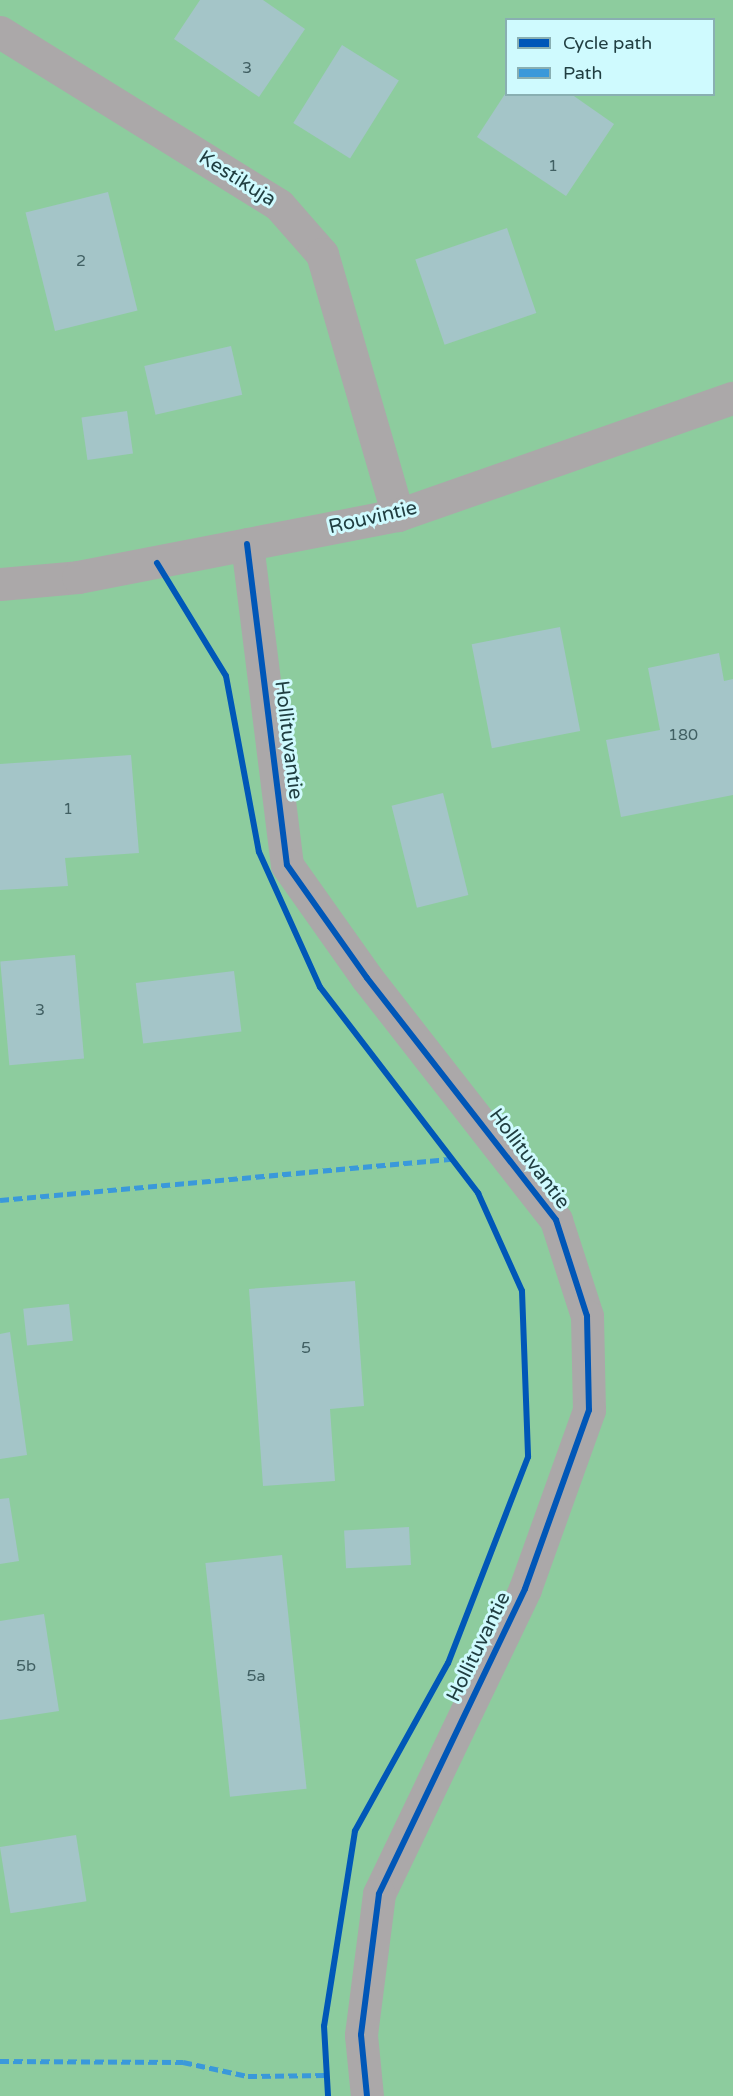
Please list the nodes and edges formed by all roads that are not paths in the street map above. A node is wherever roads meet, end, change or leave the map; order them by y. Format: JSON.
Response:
{"nodes":[{"id":1,"x":0,"y":32,"type":"edge"},
{"id":2,"x":733,"y":398,"type":"edge"},
{"id":3,"x":398,"y":515,"type":"junction"},
{"id":4,"x":247,"y":544,"type":"junction"},
{"id":5,"x":0,"y":584,"type":"edge"},
{"id":6,"x":367,"y":2096,"type":"edge"}],
"edges":[{"from":1,"to":3,"type":"street","name":"Kestikuja"},
{"from":2,"to":3,"type":"street","name":"Rouvintie"},
{"from":3,"to":4,"type":"street","name":"Rouvintie"},
{"from":4,"to":5,"type":"street","name":"Rouvintie"},
{"from":4,"to":6,"type":"street","name":"Hollituvantie"}]}
